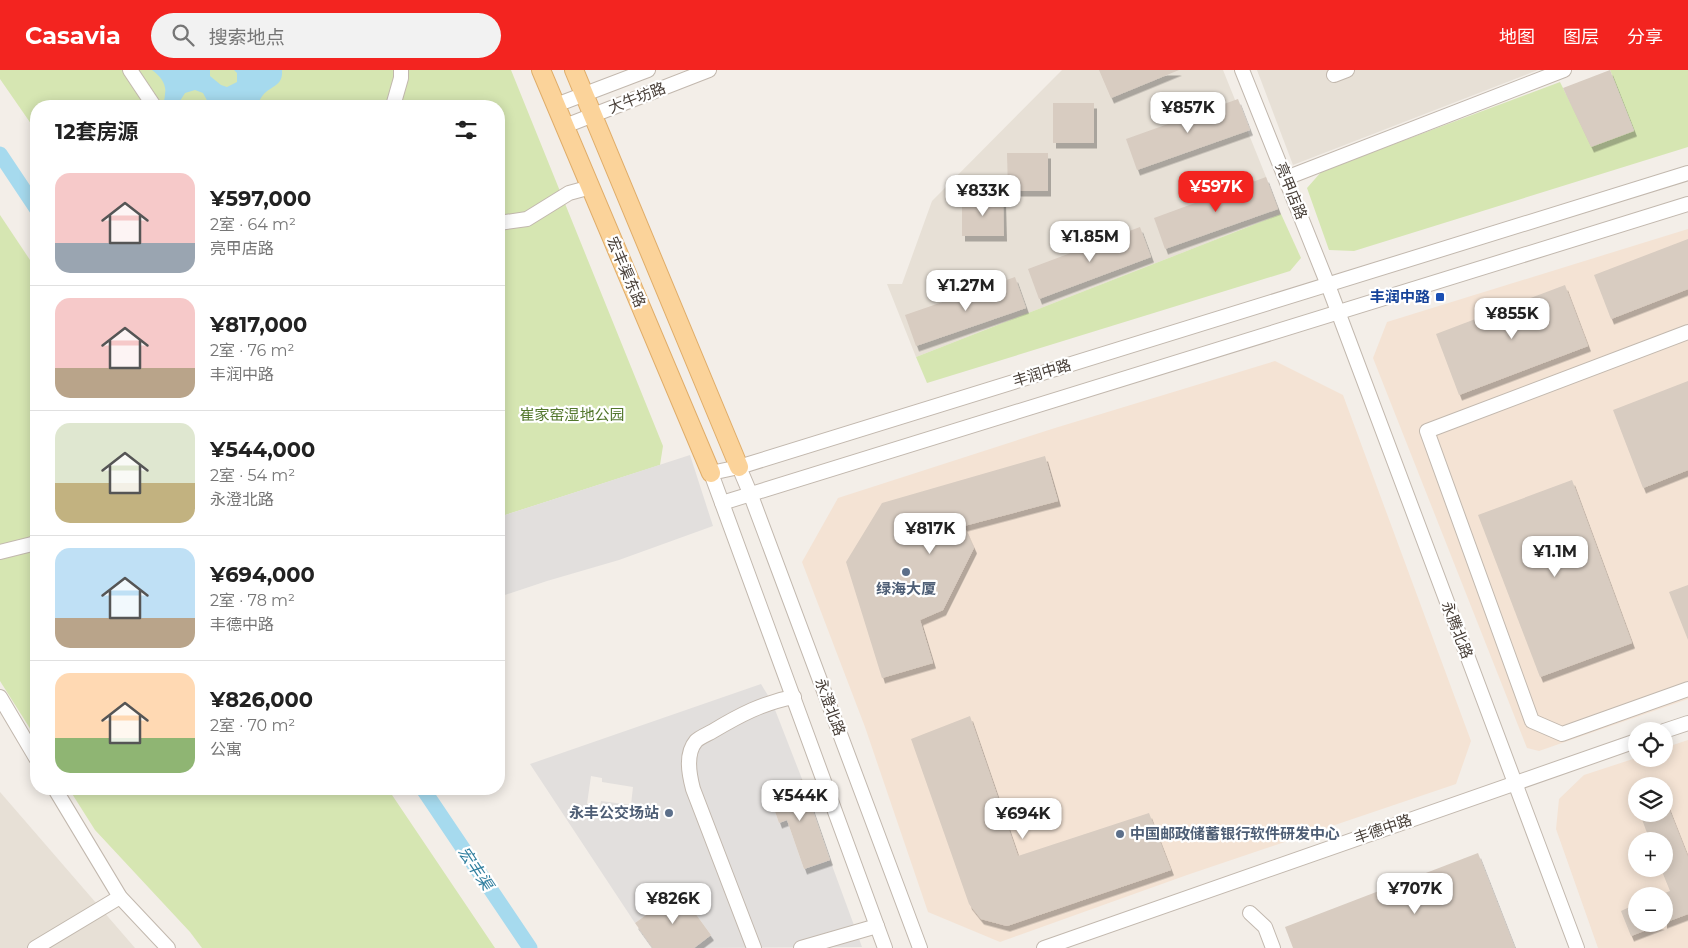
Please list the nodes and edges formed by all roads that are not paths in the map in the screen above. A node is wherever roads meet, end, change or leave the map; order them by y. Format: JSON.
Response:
{"nodes":[{"id":1,"x":130,"y":70,"type":"edge"},
{"id":2,"x":402,"y":70,"type":"edge"},
{"id":3,"x":541,"y":70,"type":"edge"},
{"id":4,"x":574,"y":70,"type":"edge"},
{"id":5,"x":648,"y":70,"type":"edge"},
{"id":6,"x":709,"y":70,"type":"edge"},
{"id":7,"x":1242,"y":70,"type":"edge"},
{"id":8,"x":1347,"y":70,"type":"edge"},
{"id":9,"x":1564,"y":70,"type":"edge"},
{"id":10,"x":1334,"y":75,"type":"dead end"},
{"id":11,"x":584,"y":94,"type":"junction"},
{"id":12,"x":150,"y":100,"type":"edge"},
{"id":13,"x":395,"y":100,"type":"edge"},
{"id":14,"x":556,"y":105,"type":"junction"},
{"id":15,"x":592,"y":115,"type":"junction"},
{"id":16,"x":564,"y":126,"type":"junction"},
{"id":17,"x":1688,"y":173,"type":"edge"},
{"id":18,"x":1286,"y":178,"type":"junction"},
{"id":19,"x":590,"y":187,"type":"junction"},
{"id":20,"x":1688,"y":204,"type":"edge"},
{"id":21,"x":505,"y":222,"type":"edge"},
{"id":22,"x":1328,"y":285,"type":"junction"},
{"id":23,"x":1337,"y":312,"type":"junction"},
{"id":24,"x":1688,"y":332,"type":"edge"},
{"id":25,"x":739,"y":467,"type":"junction"},
{"id":26,"x":711,"y":473,"type":"junction"},
{"id":27,"x":750,"y":493,"type":"junction"},
{"id":28,"x":722,"y":503,"type":"junction"},
{"id":29,"x":30,"y":544,"type":"edge"},
{"id":30,"x":0,"y":552,"type":"edge"},
{"id":31,"x":1688,"y":689,"type":"edge"},
{"id":32,"x":0,"y":697,"type":"edge"},
{"id":33,"x":794,"y":697,"type":"junction"},
{"id":34,"x":1688,"y":723,"type":"edge"},
{"id":35,"x":1673,"y":728,"type":"edge"},
{"id":36,"x":1628,"y":744,"type":"edge"},
{"id":37,"x":30,"y":748,"type":"edge"},
{"id":38,"x":1515,"y":783,"type":"junction"},
{"id":39,"x":59,"y":795,"type":"edge"},
{"id":40,"x":120,"y":897,"type":"junction"},
{"id":41,"x":1250,"y":913,"type":"dead end"},
{"id":42,"x":876,"y":926,"type":"junction"},
{"id":43,"x":35,"y":948,"type":"edge"},
{"id":44,"x":168,"y":948,"type":"edge"},
{"id":45,"x":754,"y":948,"type":"edge"},
{"id":46,"x":801,"y":948,"type":"edge"},
{"id":47,"x":885,"y":948,"type":"edge"},
{"id":48,"x":920,"y":948,"type":"edge"},
{"id":49,"x":1044,"y":948,"type":"edge"},
{"id":50,"x":1274,"y":948,"type":"edge"},
{"id":51,"x":1577,"y":948,"type":"edge"}],
"edges":[{"from":1,"to":12,"type":"street"},
{"from":2,"to":13,"type":"street"},
{"from":3,"to":14,"type":"main road","name":"宏丰渠东路"},
{"from":4,"to":11,"type":"main road","name":"宏丰渠东路"},
{"from":5,"to":11,"type":"street","name":"大牛坊路"},
{"from":6,"to":15,"type":"street","name":"大牛坊路"},
{"from":7,"to":18,"type":"street","name":"亮甲店路"},
{"from":8,"to":10,"type":"street"},
{"from":9,"to":18,"type":"street"},
{"from":11,"to":14,"type":"street","name":"大牛坊路"},
{"from":11,"to":15,"type":"main road","name":"宏丰渠东路"},
{"from":14,"to":16,"type":"main road","name":"宏丰渠东路"},
{"from":15,"to":16,"type":"street","name":"大牛坊路"},
{"from":15,"to":25,"type":"main road","name":"宏丰渠东路"},
{"from":16,"to":19,"type":"main road","name":"宏丰渠东路"},
{"from":17,"to":22,"type":"street","name":"丰润中路"},
{"from":18,"to":22,"type":"street","name":"亮甲店路"},
{"from":19,"to":21,"type":"street"},
{"from":19,"to":26,"type":"main road","name":"宏丰渠东路"},
{"from":20,"to":23,"type":"street","name":"丰润中路"},
{"from":22,"to":23,"type":"street","name":"亮甲店路"},
{"from":22,"to":25,"type":"street","name":"丰润中路"},
{"from":23,"to":27,"type":"street","name":"丰润中路"},
{"from":23,"to":38,"type":"street","name":"永腾北路"},
{"from":24,"to":31,"type":"street"},
{"from":25,"to":26,"type":"street","name":"丰润中路"},
{"from":25,"to":27,"type":"street","name":"永澄北路"},
{"from":26,"to":28,"type":"street","name":"永澄北路"},
{"from":27,"to":28,"type":"street","name":"丰润中路"},
{"from":27,"to":48,"type":"street","name":"永澄北路"},
{"from":28,"to":33,"type":"street","name":"永澄北路"},
{"from":29,"to":30,"type":"street"},
{"from":32,"to":37,"type":"street"},
{"from":33,"to":42,"type":"street","name":"永澄北路"},
{"from":33,"to":45,"type":"street"},
{"from":34,"to":35,"type":"street"},
{"from":36,"to":38,"type":"street","name":"丰德中路"},
{"from":38,"to":49,"type":"street","name":"丰德中路"},
{"from":38,"to":51,"type":"street","name":"永腾北路"},
{"from":39,"to":40,"type":"street"},
{"from":40,"to":43,"type":"street"},
{"from":40,"to":44,"type":"street"},
{"from":41,"to":50,"type":"street"},
{"from":42,"to":46,"type":"street"},
{"from":42,"to":47,"type":"street","name":"永澄北路"}]}
